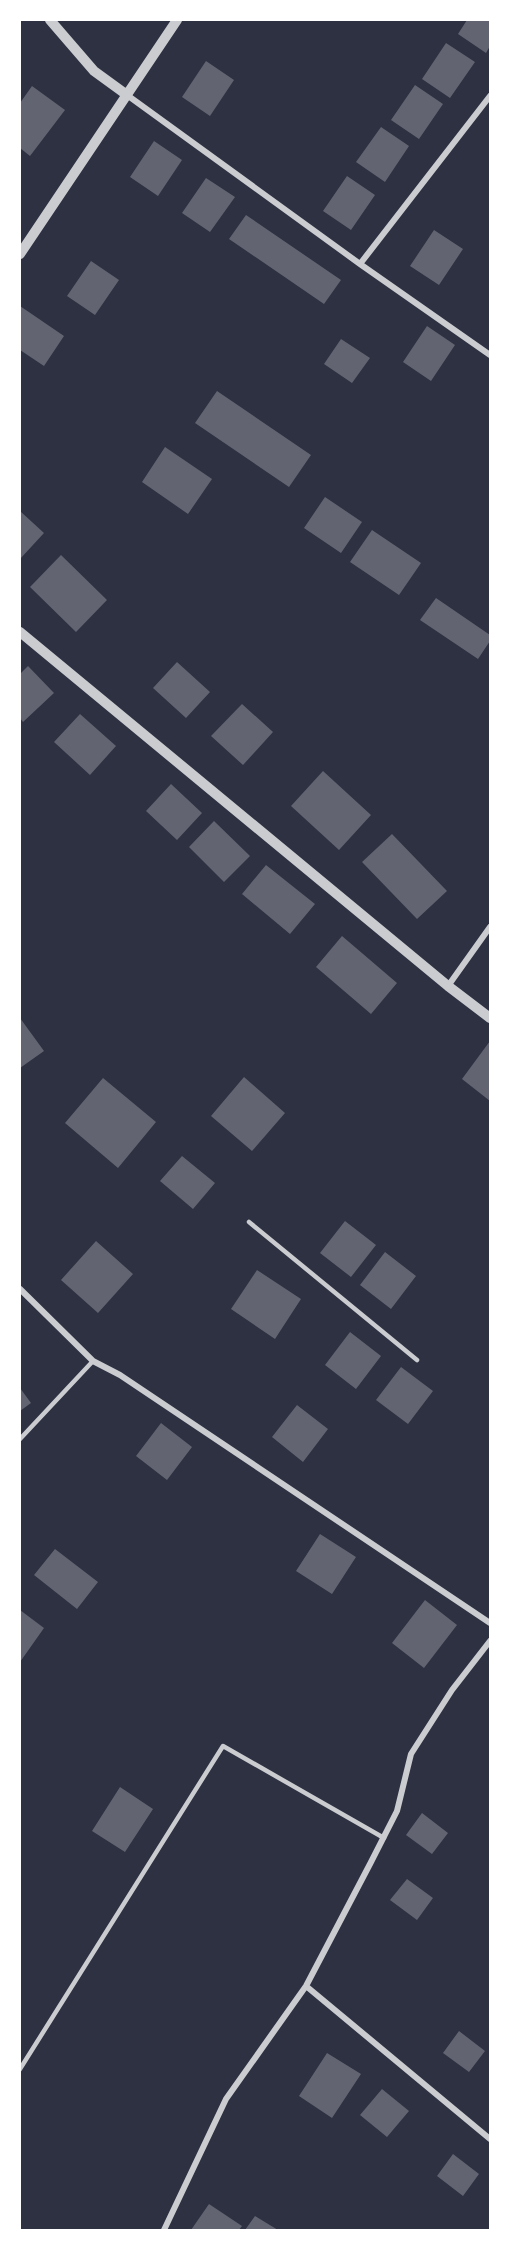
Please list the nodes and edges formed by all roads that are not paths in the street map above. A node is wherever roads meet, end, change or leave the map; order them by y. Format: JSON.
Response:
{"nodes":[{"id":1,"x":50,"y":20,"type":"edge"},
{"id":2,"x":177,"y":20,"type":"edge"},
{"id":3,"x":127,"y":95,"type":"junction"},
{"id":4,"x":490,"y":96,"type":"edge"},
{"id":5,"x":20,"y":254,"type":"edge"},
{"id":6,"x":360,"y":264,"type":"junction"},
{"id":7,"x":490,"y":355,"type":"edge"},
{"id":8,"x":20,"y":632,"type":"edge"},
{"id":9,"x":490,"y":927,"type":"edge"},
{"id":10,"x":448,"y":987,"type":"junction"},
{"id":11,"x":490,"y":1018,"type":"edge"},
{"id":12,"x":249,"y":1222,"type":"dead end"},
{"id":13,"x":20,"y":1289,"type":"edge"},
{"id":14,"x":417,"y":1360,"type":"dead end"},
{"id":15,"x":93,"y":1361,"type":"junction"},
{"id":16,"x":20,"y":1438,"type":"edge"},
{"id":17,"x":490,"y":1623,"type":"edge"},
{"id":18,"x":490,"y":1641,"type":"edge"},
{"id":19,"x":384,"y":1838,"type":"junction"},
{"id":20,"x":306,"y":1986,"type":"junction"},
{"id":21,"x":20,"y":2069,"type":"edge"},
{"id":22,"x":490,"y":2139,"type":"edge"},
{"id":23,"x":165,"y":2230,"type":"edge"}],
"edges":[{"from":1,"to":3,"type":"street"},
{"from":2,"to":3,"type":"street"},
{"from":3,"to":5,"type":"street"},
{"from":3,"to":6,"type":"street"},
{"from":4,"to":6,"type":"street"},
{"from":6,"to":7,"type":"street"},
{"from":8,"to":10,"type":"street"},
{"from":9,"to":10,"type":"street"},
{"from":10,"to":11,"type":"street"},
{"from":12,"to":14,"type":"lane"},
{"from":13,"to":15,"type":"street"},
{"from":15,"to":16,"type":"lane"},
{"from":15,"to":17,"type":"street"},
{"from":18,"to":19,"type":"street"},
{"from":19,"to":20,"type":"street"},
{"from":19,"to":21,"type":"lane"},
{"from":20,"to":22,"type":"street"},
{"from":20,"to":23,"type":"street"}]}
